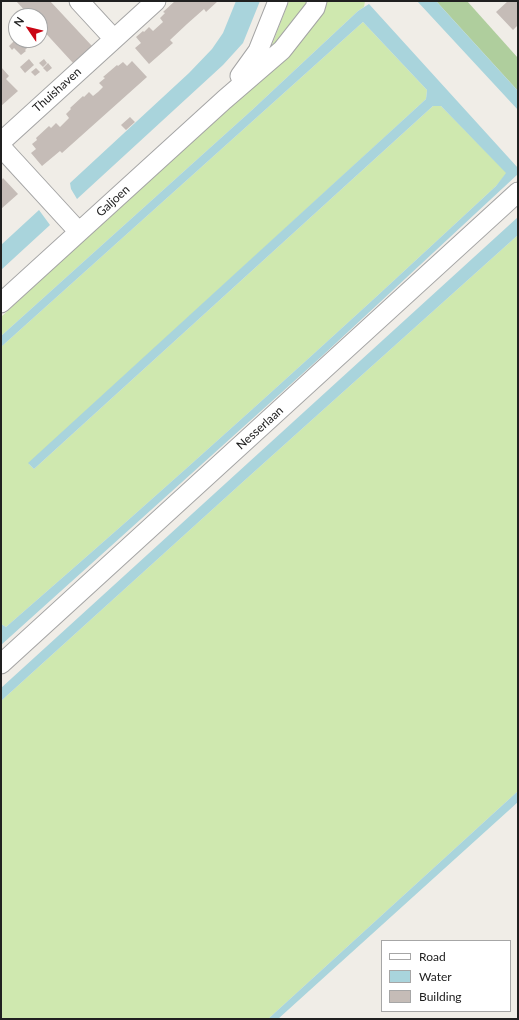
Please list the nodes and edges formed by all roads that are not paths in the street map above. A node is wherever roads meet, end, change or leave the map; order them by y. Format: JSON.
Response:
{"nodes":[{"id":1,"x":80,"y":1,"type":"edge"},
{"id":2,"x":156,"y":1,"type":"edge"},
{"id":3,"x":278,"y":1,"type":"edge"},
{"id":4,"x":318,"y":1,"type":"edge"},
{"id":5,"x":114,"y":39,"type":"junction"},
{"id":6,"x":224,"y":100,"type":"junction"},
{"id":7,"x":1,"y":142,"type":"edge"},
{"id":8,"x":1,"y":147,"type":"edge"},
{"id":9,"x":518,"y":192,"type":"edge"},
{"id":10,"x":79,"y":232,"type":"junction"},
{"id":11,"x":1,"y":303,"type":"edge"},
{"id":12,"x":1,"y":664,"type":"edge"}],
"edges":[{"from":1,"to":5,"type":"street"},
{"from":2,"to":5,"type":"street","name":"Thuishaven"},
{"from":3,"to":6,"type":"street","name":"Galjoen"},
{"from":4,"to":6,"type":"street","name":"Galjoen"},
{"from":5,"to":7,"type":"street","name":"Thuishaven"},
{"from":6,"to":10,"type":"street","name":"Galjoen"},
{"from":8,"to":10,"type":"street"},
{"from":9,"to":12,"type":"street","name":"Nesserlaan"},
{"from":10,"to":11,"type":"street","name":"Galjoen"}]}
